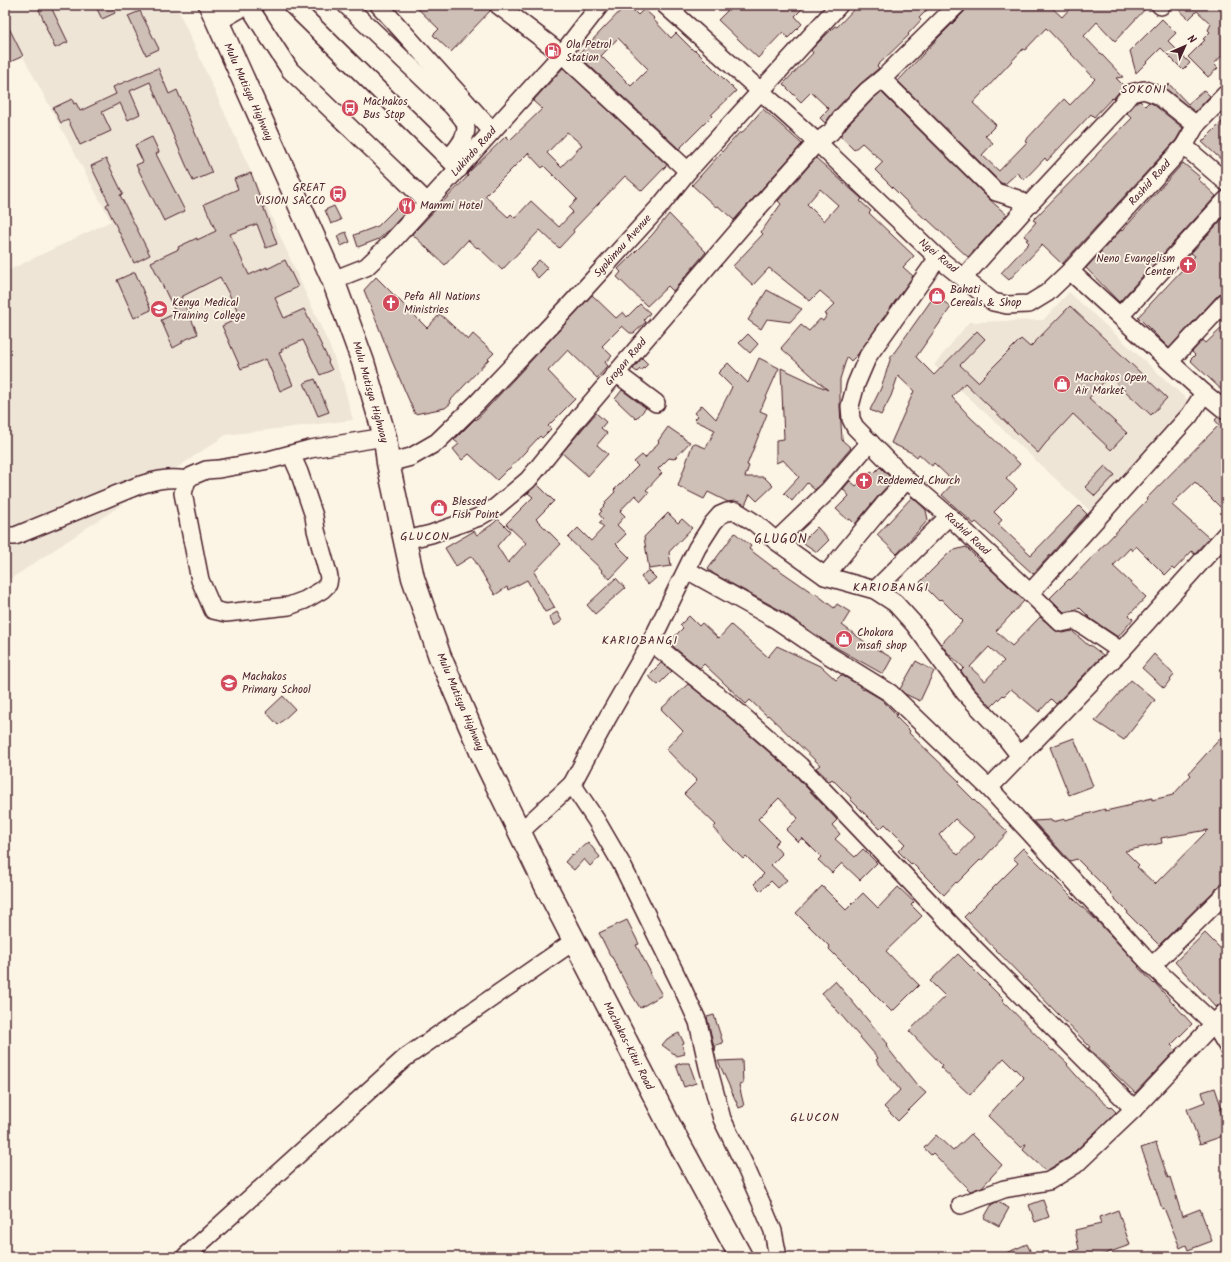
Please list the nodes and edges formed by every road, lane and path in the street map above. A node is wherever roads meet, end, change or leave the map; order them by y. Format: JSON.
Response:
{"nodes":[{"id":1,"x":248,"y":5,"type":"edge"},
{"id":2,"x":292,"y":5,"type":"edge"},
{"id":3,"x":346,"y":5,"type":"edge"},
{"id":4,"x":379,"y":5,"type":"edge"},
{"id":5,"x":498,"y":5,"type":"edge"},
{"id":6,"x":600,"y":5,"type":"edge"},
{"id":7,"x":666,"y":5,"type":"edge"},
{"id":8,"x":839,"y":5,"type":"edge"},
{"id":9,"x":957,"y":5,"type":"edge"},
{"id":10,"x":213,"y":14,"type":"edge"},
{"id":11,"x":562,"y":54,"type":"junction"},
{"id":12,"x":882,"y":79,"type":"junction"},
{"id":13,"x":760,"y":90,"type":"junction"},
{"id":14,"x":1226,"y":94,"type":"edge"},
{"id":15,"x":1196,"y":125,"type":"junction"},
{"id":16,"x":492,"y":131,"type":"junction"},
{"id":17,"x":817,"y":142,"type":"junction"},
{"id":18,"x":1184,"y":146,"type":"junction"},
{"id":19,"x":454,"y":164,"type":"junction"},
{"id":20,"x":688,"y":171,"type":"junction"},
{"id":21,"x":1226,"y":182,"type":"edge"},
{"id":22,"x":1226,"y":200,"type":"edge"},
{"id":23,"x":428,"y":203,"type":"junction"},
{"id":24,"x":1026,"y":208,"type":"junction"},
{"id":25,"x":938,"y":258,"type":"junction"},
{"id":26,"x":1070,"y":271,"type":"junction"},
{"id":27,"x":964,"y":277,"type":"junction"},
{"id":28,"x":333,"y":280,"type":"junction"},
{"id":29,"x":1226,"y":300,"type":"edge"},
{"id":30,"x":1120,"y":316,"type":"junction"},
{"id":31,"x":1170,"y":361,"type":"junction"},
{"id":32,"x":616,"y":373,"type":"junction"},
{"id":33,"x":1204,"y":393,"type":"junction"},
{"id":34,"x":656,"y":403,"type":"dead end"},
{"id":35,"x":1226,"y":411,"type":"edge"},
{"id":36,"x":385,"y":437,"type":"junction"},
{"id":37,"x":870,"y":442,"type":"junction"},
{"id":38,"x":291,"y":454,"type":"junction"},
{"id":39,"x":388,"y":462,"type":"junction"},
{"id":40,"x":187,"y":480,"type":"junction"},
{"id":41,"x":907,"y":480,"type":"junction"},
{"id":42,"x":948,"y":516,"type":"junction"},
{"id":43,"x":1226,"y":534,"type":"edge"},
{"id":44,"x":5,"y":536,"type":"edge"},
{"id":45,"x":406,"y":540,"type":"junction"},
{"id":46,"x":776,"y":541,"type":"junction"},
{"id":47,"x":687,"y":570,"type":"junction"},
{"id":48,"x":825,"y":576,"type":"junction"},
{"id":49,"x":875,"y":590,"type":"junction"},
{"id":50,"x":1030,"y":593,"type":"junction"},
{"id":51,"x":651,"y":642,"type":"junction"},
{"id":52,"x":1121,"y":651,"type":"junction"},
{"id":53,"x":1020,"y":756,"type":"junction"},
{"id":54,"x":572,"y":784,"type":"junction"},
{"id":55,"x":989,"y":788,"type":"junction"},
{"id":56,"x":520,"y":832,"type":"junction"},
{"id":57,"x":1226,"y":893,"type":"edge"},
{"id":58,"x":574,"y":941,"type":"junction"},
{"id":59,"x":1152,"y":966,"type":"junction"},
{"id":60,"x":1226,"y":1011,"type":"edge"},
{"id":61,"x":1214,"y":1024,"type":"junction"},
{"id":62,"x":1226,"y":1044,"type":"edge"},
{"id":63,"x":1134,"y":1109,"type":"junction"},
{"id":64,"x":961,"y":1205,"type":"dead end"},
{"id":65,"x":185,"y":1257,"type":"edge"},
{"id":66,"x":741,"y":1257,"type":"edge"},
{"id":67,"x":778,"y":1257,"type":"edge"}],
"edges":[{"from":1,"to":10,"type":"street"},
{"from":1,"to":23,"type":"street"},
{"from":2,"to":19,"type":"street"},
{"from":3,"to":19,"type":"street"},
{"from":4,"to":16,"type":"street"},
{"from":5,"to":11,"type":"street"},
{"from":6,"to":11,"type":"street","name":"Lukindo Road"},
{"from":7,"to":13,"type":"street","name":"Ngei Road"},
{"from":8,"to":13,"type":"street","name":"Syokimau Avenue"},
{"from":9,"to":12,"type":"street","name":"Grogan Road"},
{"from":10,"to":28,"type":"highway","name":"Mulu Mutisya Highway"},
{"from":11,"to":16,"type":"street","name":"Lukindo Road"},
{"from":11,"to":20,"type":"street"},
{"from":12,"to":17,"type":"street","name":"Grogan Road"},
{"from":12,"to":24,"type":"street"},
{"from":13,"to":17,"type":"street","name":"Ngei Road"},
{"from":13,"to":20,"type":"street","name":"Syokimau Avenue"},
{"from":14,"to":15,"type":"street","name":"Rashid Road"},
{"from":15,"to":18,"type":"street","name":"Rashid Road"},
{"from":15,"to":24,"type":"street"},
{"from":16,"to":19,"type":"street","name":"Lukindo Road"},
{"from":17,"to":25,"type":"street","name":"Ngei Road"},
{"from":17,"to":32,"type":"street","name":"Grogan Road"},
{"from":18,"to":21,"type":"street"},
{"from":18,"to":26,"type":"street","name":"Rashid Road"},
{"from":19,"to":23,"type":"street","name":"Lukindo Road"},
{"from":20,"to":39,"type":"street","name":"Syokimau Avenue"},
{"from":22,"to":30,"type":"street"},
{"from":23,"to":28,"type":"street","name":"Lukindo Road"},
{"from":24,"to":27,"type":"street"},
{"from":25,"to":27,"type":"street","name":"Ngei Road"},
{"from":25,"to":37,"type":"street","name":"Rashid Road"},
{"from":26,"to":27,"type":"street","name":"Ngei Road"},
{"from":26,"to":30,"type":"street"},
{"from":28,"to":36,"type":"highway","name":"Mulu Mutisya Highway"},
{"from":29,"to":31,"type":"street"},
{"from":30,"to":31,"type":"street"},
{"from":31,"to":33,"type":"street"},
{"from":32,"to":34,"type":"street"},
{"from":32,"to":45,"type":"street","name":"Grogan Road"},
{"from":33,"to":35,"type":"street"},
{"from":33,"to":50,"type":"street"},
{"from":36,"to":38,"type":"street"},
{"from":36,"to":39,"type":"highway","name":"Mulu Mutisya Highway"},
{"from":37,"to":41,"type":"street","name":"Rashid Road"},
{"from":37,"to":46,"type":"street"},
{"from":38,"to":40,"type":"street"},
{"from":38,"to":40,"type":"street"},
{"from":39,"to":45,"type":"highway","name":"Mulu Mutisya Highway"},
{"from":40,"to":44,"type":"street"},
{"from":41,"to":42,"type":"street","name":"Rashid Road"},
{"from":41,"to":48,"type":"street"},
{"from":42,"to":49,"type":"street"},
{"from":42,"to":50,"type":"street","name":"Rashid Road"},
{"from":43,"to":52,"type":"street"},
{"from":45,"to":56,"type":"highway","name":"Mulu Mutisya Highway"},
{"from":46,"to":47,"type":"street"},
{"from":46,"to":48,"type":"street"},
{"from":47,"to":51,"type":"street"},
{"from":47,"to":55,"type":"street"},
{"from":48,"to":49,"type":"street"},
{"from":49,"to":53,"type":"street"},
{"from":50,"to":52,"type":"street","name":"Rashid Road"},
{"from":51,"to":54,"type":"street"},
{"from":51,"to":63,"type":"street"},
{"from":52,"to":53,"type":"street"},
{"from":53,"to":55,"type":"street"},
{"from":54,"to":56,"type":"street"},
{"from":54,"to":67,"type":"street"},
{"from":55,"to":59,"type":"street"},
{"from":56,"to":58,"type":"highway","name":"Machakos-Kitui Road"},
{"from":57,"to":59,"type":"street"},
{"from":58,"to":65,"type":"street"},
{"from":58,"to":66,"type":"highway","name":"Machakos-Kitui Road"},
{"from":59,"to":61,"type":"street"},
{"from":60,"to":61,"type":"street"},
{"from":61,"to":62,"type":"street"},
{"from":61,"to":63,"type":"street"},
{"from":63,"to":64,"type":"street"}]}
